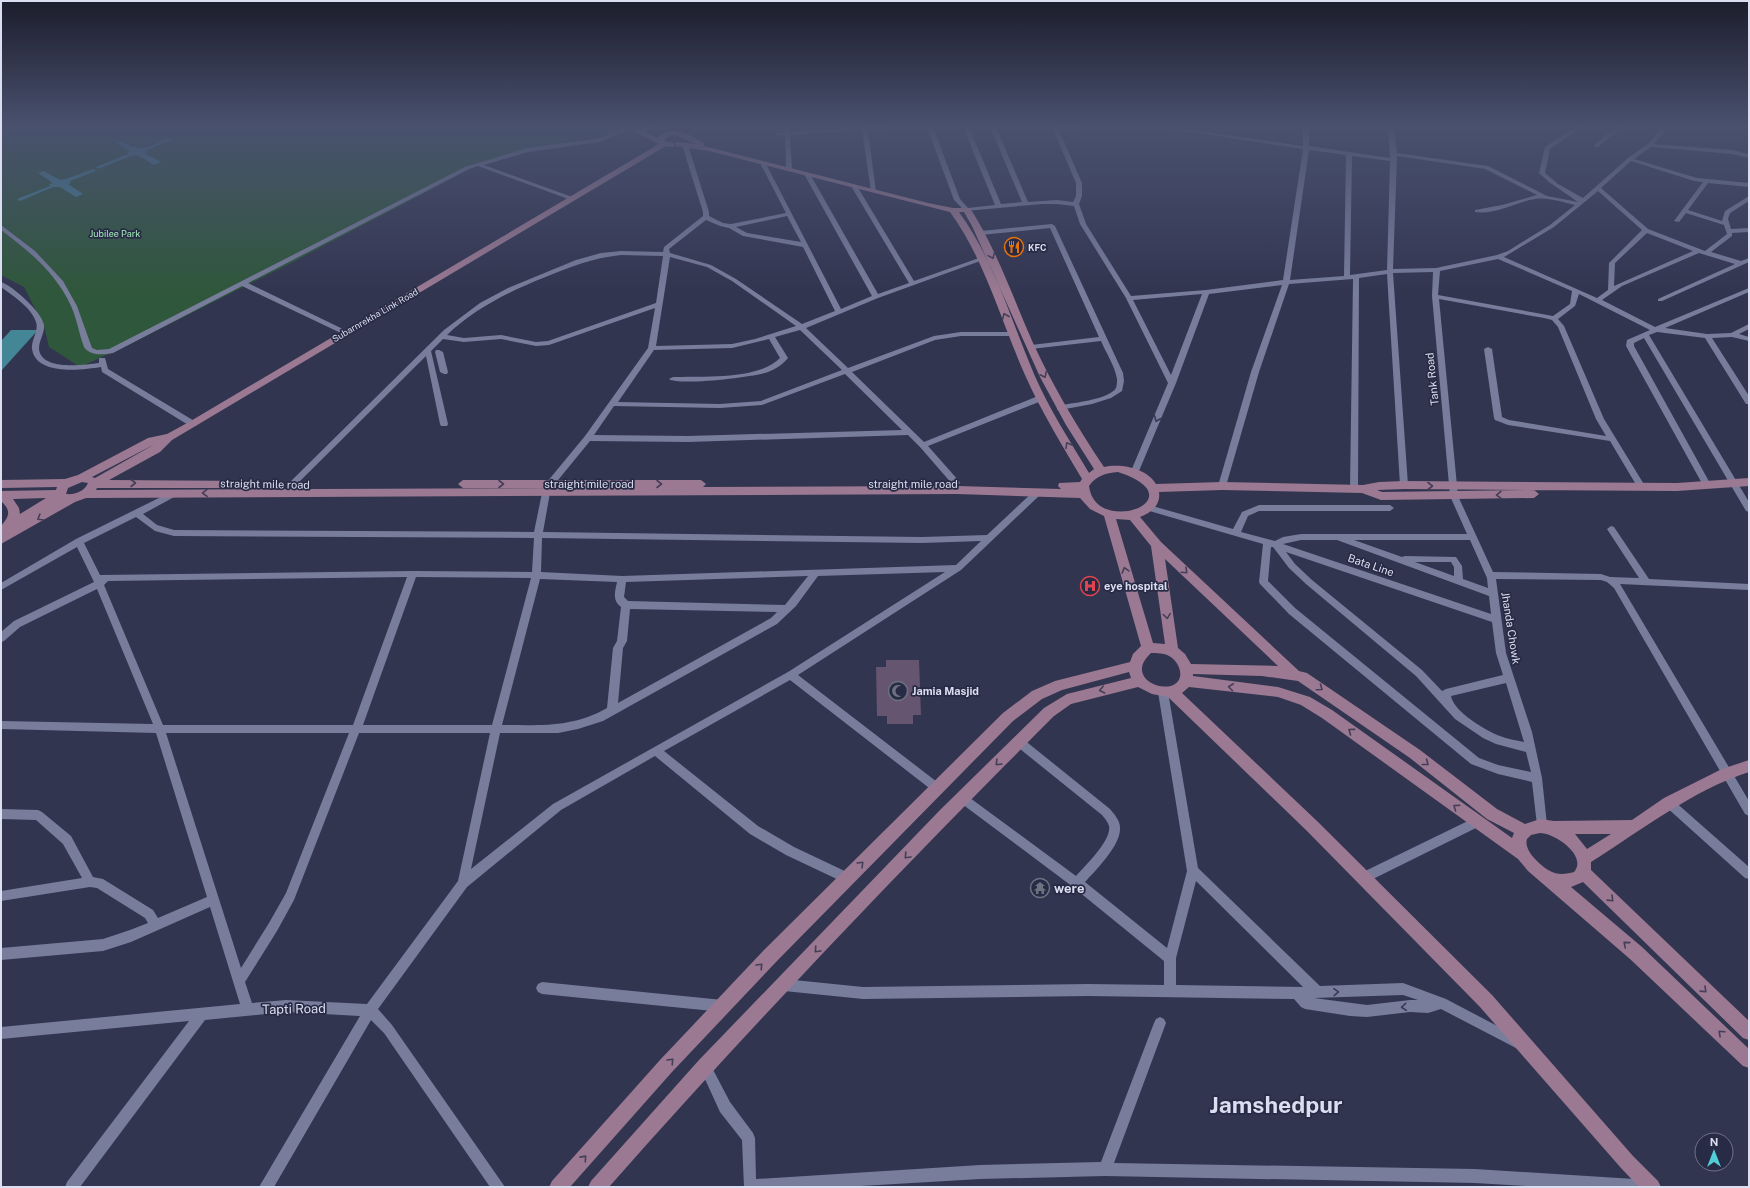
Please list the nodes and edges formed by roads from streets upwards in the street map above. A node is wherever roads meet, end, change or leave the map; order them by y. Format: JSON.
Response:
{"nodes":[{"id":1,"x":438,"y":182,"type":"edge"},
{"id":2,"x":528,"y":182,"type":"edge"},
{"id":3,"x":600,"y":182,"type":"edge"},
{"id":4,"x":697,"y":182,"type":"edge"},
{"id":5,"x":773,"y":182,"type":"edge"},
{"id":6,"x":812,"y":182,"type":"edge"},
{"id":7,"x":840,"y":182,"type":"edge"},
{"id":8,"x":873,"y":182,"type":"edge"},
{"id":9,"x":951,"y":182,"type":"edge"},
{"id":10,"x":989,"y":182,"type":"edge"},
{"id":11,"x":1017,"y":182,"type":"edge"},
{"id":12,"x":1078,"y":182,"type":"edge"},
{"id":13,"x":1301,"y":182,"type":"edge"},
{"id":14,"x":1349,"y":182,"type":"edge"},
{"id":15,"x":1393,"y":182,"type":"edge"},
{"id":16,"x":1516,"y":182,"type":"edge"},
{"id":17,"x":1551,"y":182,"type":"edge"},
{"id":18,"x":1604,"y":182,"type":"edge"},
{"id":19,"x":1706,"y":182,"type":"edge"},
{"id":20,"x":1712,"y":182,"type":"edge"},
{"id":21,"x":1749,"y":185,"type":"edge"},
{"id":22,"x":854,"y":186,"type":"junction"},
{"id":23,"x":1598,"y":188,"type":"junction"},
{"id":24,"x":874,"y":191,"type":"junction"},
{"id":25,"x":1545,"y":197,"type":"junction"},
{"id":26,"x":1749,"y":198,"type":"edge"},
{"id":27,"x":573,"y":199,"type":"junction"},
{"id":28,"x":957,"y":200,"type":"junction"},
{"id":29,"x":1582,"y":202,"type":"junction"},
{"id":30,"x":1076,"y":203,"type":"junction"},
{"id":31,"x":1026,"y":204,"type":"junction"},
{"id":32,"x":999,"y":208,"type":"junction"},
{"id":33,"x":953,"y":210,"type":"junction"},
{"id":34,"x":967,"y":210,"type":"junction"},
{"id":35,"x":1477,"y":211,"type":"dead end"},
{"id":36,"x":1684,"y":211,"type":"junction"},
{"id":37,"x":790,"y":214,"type":"junction"},
{"id":38,"x":706,"y":217,"type":"junction"},
{"id":39,"x":1677,"y":221,"type":"dead end"},
{"id":40,"x":1727,"y":224,"type":"junction"},
{"id":41,"x":731,"y":226,"type":"junction"},
{"id":42,"x":1,"y":227,"type":"edge"},
{"id":43,"x":1646,"y":230,"type":"junction"},
{"id":44,"x":1749,"y":230,"type":"edge"},
{"id":45,"x":1730,"y":231,"type":"junction"},
{"id":46,"x":981,"y":233,"type":"junction"},
{"id":47,"x":805,"y":245,"type":"junction"},
{"id":48,"x":1702,"y":252,"type":"junction"},
{"id":49,"x":667,"y":254,"type":"junction"},
{"id":50,"x":1498,"y":257,"type":"junction"},
{"id":51,"x":981,"y":259,"type":"junction"},
{"id":52,"x":1749,"y":260,"type":"edge"},
{"id":53,"x":1740,"y":263,"type":"junction"},
{"id":54,"x":1437,"y":270,"type":"junction"},
{"id":55,"x":1390,"y":271,"type":"junction"},
{"id":56,"x":1356,"y":277,"type":"junction"},
{"id":57,"x":1347,"y":278,"type":"junction"},
{"id":58,"x":1286,"y":282,"type":"junction"},
{"id":59,"x":242,"y":283,"type":"junction"},
{"id":60,"x":912,"y":283,"type":"junction"},
{"id":61,"x":1,"y":284,"type":"edge"},
{"id":62,"x":1576,"y":290,"type":"junction"},
{"id":63,"x":1611,"y":290,"type":"junction"},
{"id":64,"x":1749,"y":290,"type":"edge"},
{"id":65,"x":1206,"y":292,"type":"junction"},
{"id":66,"x":1435,"y":296,"type":"junction"},
{"id":67,"x":876,"y":297,"type":"junction"},
{"id":68,"x":1129,"y":298,"type":"junction"},
{"id":69,"x":1660,"y":300,"type":"dead end"},
{"id":70,"x":1596,"y":301,"type":"junction"},
{"id":71,"x":659,"y":304,"type":"junction"},
{"id":72,"x":839,"y":310,"type":"junction"},
{"id":73,"x":1554,"y":319,"type":"junction"},
{"id":74,"x":1749,"y":326,"type":"edge"},
{"id":75,"x":801,"y":327,"type":"junction"},
{"id":76,"x":1654,"y":329,"type":"junction"},
{"id":77,"x":345,"y":333,"type":"junction"},
{"id":78,"x":1012,"y":334,"type":"junction"},
{"id":79,"x":1645,"y":334,"type":"junction"},
{"id":80,"x":1732,"y":335,"type":"junction"},
{"id":81,"x":1707,"y":336,"type":"junction"},
{"id":82,"x":442,"y":337,"type":"junction"},
{"id":83,"x":771,"y":337,"type":"junction"},
{"id":84,"x":1104,"y":339,"type":"junction"},
{"id":85,"x":1749,"y":339,"type":"edge"},
{"id":86,"x":1031,"y":347,"type":"junction"},
{"id":87,"x":652,"y":348,"type":"junction"},
{"id":88,"x":1488,"y":349,"type":"dead end"},
{"id":89,"x":428,"y":351,"type":"junction"},
{"id":90,"x":102,"y":352,"type":"junction"},
{"id":91,"x":439,"y":352,"type":"dead end"},
{"id":92,"x":102,"y":365,"type":"junction"},
{"id":93,"x":846,"y":371,"type":"junction"},
{"id":94,"x":444,"y":372,"type":"dead end"},
{"id":95,"x":673,"y":378,"type":"dead end"},
{"id":96,"x":1172,"y":383,"type":"junction"},
{"id":97,"x":1041,"y":398,"type":"junction"},
{"id":98,"x":1749,"y":402,"type":"edge"},
{"id":99,"x":613,"y":404,"type":"junction"},
{"id":100,"x":1060,"y":408,"type":"junction"},
{"id":101,"x":192,"y":424,"type":"junction"},
{"id":102,"x":444,"y":424,"type":"dead end"},
{"id":103,"x":910,"y":432,"type":"junction"},
{"id":104,"x":170,"y":437,"type":"junction"},
{"id":105,"x":588,"y":438,"type":"junction"},
{"id":106,"x":1611,"y":438,"type":"junction"},
{"id":107,"x":923,"y":445,"type":"junction"},
{"id":108,"x":1101,"y":471,"type":"junction"},
{"id":109,"x":1135,"y":471,"type":"junction"},
{"id":110,"x":81,"y":478,"type":"junction"},
{"id":111,"x":1749,"y":482,"type":"edge"},
{"id":112,"x":67,"y":483,"type":"junction"},
{"id":113,"x":956,"y":483,"type":"junction"},
{"id":114,"x":1735,"y":483,"type":"junction"},
{"id":115,"x":1,"y":484,"type":"edge"},
{"id":116,"x":94,"y":484,"type":"junction"},
{"id":117,"x":292,"y":485,"type":"junction"},
{"id":118,"x":1404,"y":485,"type":"junction"},
{"id":119,"x":1707,"y":485,"type":"junction"},
{"id":120,"x":1085,"y":486,"type":"junction"},
{"id":121,"x":1222,"y":486,"type":"junction"},
{"id":122,"x":1641,"y":486,"type":"junction"},
{"id":123,"x":1677,"y":486,"type":"junction"},
{"id":124,"x":548,"y":488,"type":"junction"},
{"id":125,"x":1154,"y":488,"type":"junction"},
{"id":126,"x":1358,"y":489,"type":"junction"},
{"id":127,"x":1454,"y":491,"type":"junction"},
{"id":128,"x":1038,"y":492,"type":"junction"},
{"id":129,"x":61,"y":494,"type":"junction"},
{"id":130,"x":86,"y":494,"type":"junction"},
{"id":131,"x":173,"y":494,"type":"junction"},
{"id":132,"x":1,"y":495,"type":"edge"},
{"id":133,"x":73,"y":498,"type":"junction"},
{"id":134,"x":1149,"y":508,"type":"junction"},
{"id":135,"x":1390,"y":508,"type":"dead end"},
{"id":136,"x":1749,"y":509,"type":"edge"},
{"id":137,"x":138,"y":514,"type":"junction"},
{"id":138,"x":1109,"y":514,"type":"junction"},
{"id":139,"x":1134,"y":516,"type":"junction"},
{"id":140,"x":1611,"y":529,"type":"dead end"},
{"id":141,"x":2,"y":534,"type":"edge"},
{"id":142,"x":1236,"y":534,"type":"junction"},
{"id":143,"x":538,"y":535,"type":"junction"},
{"id":144,"x":1336,"y":537,"type":"junction"},
{"id":145,"x":1472,"y":537,"type":"junction"},
{"id":146,"x":989,"y":538,"type":"junction"},
{"id":147,"x":79,"y":541,"type":"junction"},
{"id":148,"x":1272,"y":544,"type":"junction"},
{"id":149,"x":1157,"y":545,"type":"junction"},
{"id":150,"x":1399,"y":560,"type":"junction"},
{"id":151,"x":958,"y":568,"type":"junction"},
{"id":152,"x":413,"y":574,"type":"junction"},
{"id":153,"x":815,"y":574,"type":"junction"},
{"id":154,"x":1489,"y":575,"type":"junction"},
{"id":155,"x":536,"y":576,"type":"junction"},
{"id":156,"x":622,"y":579,"type":"junction"},
{"id":157,"x":1459,"y":580,"type":"junction"},
{"id":158,"x":1610,"y":580,"type":"junction"},
{"id":159,"x":98,"y":581,"type":"junction"},
{"id":160,"x":1646,"y":581,"type":"junction"},
{"id":161,"x":1,"y":587,"type":"edge"},
{"id":162,"x":1749,"y":588,"type":"edge"},
{"id":163,"x":1494,"y":594,"type":"junction"},
{"id":164,"x":626,"y":605,"type":"junction"},
{"id":165,"x":786,"y":609,"type":"junction"},
{"id":166,"x":1497,"y":620,"type":"junction"},
{"id":167,"x":1,"y":638,"type":"edge"},
{"id":168,"x":1148,"y":648,"type":"junction"},
{"id":169,"x":1172,"y":651,"type":"junction"},
{"id":170,"x":1133,"y":666,"type":"junction"},
{"id":171,"x":1294,"y":674,"type":"junction"},
{"id":172,"x":791,"y":675,"type":"junction"},
{"id":173,"x":1186,"y":675,"type":"junction"},
{"id":174,"x":1508,"y":678,"type":"junction"},
{"id":175,"x":1140,"y":681,"type":"junction"},
{"id":176,"x":1167,"y":692,"type":"junction"},
{"id":177,"x":1446,"y":704,"type":"junction"},
{"id":178,"x":612,"y":711,"type":"junction"},
{"id":179,"x":1,"y":724,"type":"edge"},
{"id":180,"x":160,"y":729,"type":"junction"},
{"id":181,"x":356,"y":729,"type":"junction"},
{"id":182,"x":496,"y":729,"type":"junction"},
{"id":183,"x":1019,"y":742,"type":"junction"},
{"id":184,"x":1530,"y":748,"type":"junction"},
{"id":185,"x":656,"y":750,"type":"junction"},
{"id":186,"x":1749,"y":766,"type":"edge"},
{"id":187,"x":1727,"y":774,"type":"junction"},
{"id":188,"x":1537,"y":778,"type":"junction"},
{"id":189,"x":937,"y":788,"type":"junction"},
{"id":190,"x":962,"y":798,"type":"junction"},
{"id":191,"x":1668,"y":803,"type":"junction"},
{"id":192,"x":1749,"y":811,"type":"edge"},
{"id":193,"x":1,"y":814,"type":"edge"},
{"id":194,"x":1476,"y":822,"type":"junction"},
{"id":195,"x":1547,"y":827,"type":"junction"},
{"id":196,"x":1634,"y":827,"type":"junction"},
{"id":197,"x":1524,"y":831,"type":"junction"},
{"id":198,"x":1522,"y":854,"type":"junction"},
{"id":199,"x":1584,"y":866,"type":"junction"},
{"id":200,"x":1193,"y":870,"type":"junction"},
{"id":201,"x":1749,"y":874,"type":"edge"},
{"id":202,"x":847,"y":878,"type":"junction"},
{"id":203,"x":1363,"y":878,"type":"junction"},
{"id":204,"x":1550,"y":879,"type":"junction"},
{"id":205,"x":90,"y":882,"type":"junction"},
{"id":206,"x":463,"y":883,"type":"junction"},
{"id":207,"x":1077,"y":883,"type":"junction"},
{"id":208,"x":1,"y":896,"type":"edge"},
{"id":209,"x":213,"y":900,"type":"junction"},
{"id":210,"x":156,"y":925,"type":"junction"},
{"id":211,"x":1,"y":954,"type":"edge"},
{"id":212,"x":1170,"y":958,"type":"junction"},
{"id":213,"x":239,"y":981,"type":"junction"},
{"id":214,"x":784,"y":985,"type":"junction"},
{"id":215,"x":542,"y":988,"type":"dead end"},
{"id":216,"x":1170,"y":991,"type":"junction"},
{"id":217,"x":1317,"y":992,"type":"junction"},
{"id":218,"x":1297,"y":993,"type":"junction"},
{"id":219,"x":1442,"y":1003,"type":"junction"},
{"id":220,"x":723,"y":1006,"type":"junction"},
{"id":221,"x":248,"y":1010,"type":"junction"},
{"id":222,"x":370,"y":1010,"type":"junction"},
{"id":223,"x":202,"y":1014,"type":"junction"},
{"id":224,"x":1160,"y":1023,"type":"dead end"},
{"id":225,"x":1749,"y":1032,"type":"edge"},
{"id":226,"x":1,"y":1033,"type":"edge"},
{"id":227,"x":1526,"y":1047,"type":"junction"},
{"id":228,"x":1749,"y":1060,"type":"edge"},
{"id":229,"x":705,"y":1066,"type":"junction"},
{"id":230,"x":1105,"y":1170,"type":"junction"},
{"id":231,"x":72,"y":1187,"type":"edge"},
{"id":232,"x":266,"y":1187,"type":"edge"},
{"id":233,"x":498,"y":1187,"type":"edge"},
{"id":234,"x":558,"y":1187,"type":"edge"},
{"id":235,"x":597,"y":1187,"type":"edge"},
{"id":236,"x":750,"y":1187,"type":"edge"},
{"id":237,"x":1651,"y":1187,"type":"edge"}],
"edges":[{"from":1,"to":59,"type":"street"},
{"from":2,"to":27,"type":"street"},
{"from":3,"to":27,"type":"street","name":"Subarnrekha Link Road"},
{"from":4,"to":38,"type":"street"},
{"from":5,"to":37,"type":"street"},
{"from":6,"to":67,"type":"street"},
{"from":7,"to":22,"type":"street"},
{"from":8,"to":24,"type":"street"},
{"from":9,"to":28,"type":"street"},
{"from":10,"to":32,"type":"street"},
{"from":11,"to":31,"type":"street"},
{"from":12,"to":30,"type":"street"},
{"from":13,"to":58,"type":"street"},
{"from":14,"to":57,"type":"street"},
{"from":15,"to":55,"type":"street"},
{"from":16,"to":25,"type":"street"},
{"from":17,"to":29,"type":"street"},
{"from":18,"to":23,"type":"street"},
{"from":19,"to":36,"type":"street"},
{"from":20,"to":21,"type":"street"},
{"from":22,"to":24,"type":"street"},
{"from":22,"to":60,"type":"street"},
{"from":23,"to":29,"type":"street"},
{"from":23,"to":43,"type":"street"},
{"from":24,"to":33,"type":"street"},
{"from":25,"to":29,"type":"street"},
{"from":25,"to":35,"type":"street"},
{"from":26,"to":40,"type":"street"},
{"from":27,"to":77,"type":"street","name":"Subarnrekha Link Road"},
{"from":28,"to":33,"type":"street"},
{"from":28,"to":34,"type":"street"},
{"from":29,"to":50,"type":"street"},
{"from":30,"to":31,"type":"street"},
{"from":30,"to":68,"type":"street"},
{"from":31,"to":32,"type":"street"},
{"from":32,"to":34,"type":"street"},
{"from":33,"to":34,"type":"street"},
{"from":33,"to":51,"type":"street"},
{"from":34,"to":46,"type":"street"},
{"from":36,"to":39,"type":"street"},
{"from":36,"to":40,"type":"street"},
{"from":37,"to":41,"type":"street"},
{"from":37,"to":47,"type":"street"},
{"from":38,"to":41,"type":"street"},
{"from":38,"to":49,"type":"street"},
{"from":40,"to":45,"type":"street"},
{"from":41,"to":47,"type":"street"},
{"from":42,"to":90,"type":"street"},
{"from":43,"to":48,"type":"street"},
{"from":43,"to":63,"type":"street"},
{"from":44,"to":45,"type":"street"},
{"from":45,"to":48,"type":"street"},
{"from":46,"to":84,"type":"street"},
{"from":46,"to":86,"type":"street","one_way":true},
{"from":47,"to":72,"type":"street"},
{"from":48,"to":53,"type":"street"},
{"from":48,"to":63,"type":"street"},
{"from":49,"to":71,"type":"street"},
{"from":49,"to":75,"type":"street"},
{"from":49,"to":82,"type":"street"},
{"from":50,"to":54,"type":"street"},
{"from":50,"to":62,"type":"street"},
{"from":51,"to":60,"type":"street"},
{"from":78,"to":51,"type":"street","one_way":true},
{"from":52,"to":53,"type":"street"},
{"from":53,"to":69,"type":"street"},
{"from":54,"to":55,"type":"street"},
{"from":54,"to":66,"type":"street","name":"Tank Road"},
{"from":55,"to":56,"type":"street"},
{"from":55,"to":118,"type":"street"},
{"from":56,"to":57,"type":"street"},
{"from":56,"to":126,"type":"street"},
{"from":57,"to":58,"type":"street"},
{"from":58,"to":65,"type":"street"},
{"from":58,"to":121,"type":"street"},
{"from":59,"to":77,"type":"street"},
{"from":59,"to":90,"type":"street"},
{"from":60,"to":67,"type":"street"},
{"from":61,"to":92,"type":"street"},
{"from":62,"to":70,"type":"street"},
{"from":62,"to":73,"type":"street"},
{"from":63,"to":70,"type":"street"},
{"from":64,"to":76,"type":"street"},
{"from":65,"to":68,"type":"street"},
{"from":65,"to":96,"type":"street"},
{"from":66,"to":73,"type":"street"},
{"from":66,"to":127,"type":"street","name":"Tank Road"},
{"from":67,"to":72,"type":"street"},
{"from":68,"to":96,"type":"street"},
{"from":70,"to":76,"type":"street"},
{"from":71,"to":82,"type":"street"},
{"from":71,"to":87,"type":"street"},
{"from":72,"to":75,"type":"street"},
{"from":73,"to":106,"type":"street"},
{"from":74,"to":80,"type":"street"},
{"from":75,"to":83,"type":"street"},
{"from":75,"to":93,"type":"street"},
{"from":76,"to":79,"type":"street"},
{"from":76,"to":81,"type":"street"},
{"from":77,"to":101,"type":"street","name":"Subarnrekha Link Road"},
{"from":78,"to":93,"type":"street"},
{"from":78,"to":97,"type":"street"},
{"from":79,"to":114,"type":"street"},
{"from":79,"to":119,"type":"street"},
{"from":80,"to":81,"type":"street"},
{"from":80,"to":85,"type":"street"},
{"from":81,"to":98,"type":"street"},
{"from":82,"to":89,"type":"street"},
{"from":83,"to":87,"type":"street"},
{"from":83,"to":95,"type":"street"},
{"from":84,"to":86,"type":"street"},
{"from":84,"to":100,"type":"street"},
{"from":86,"to":100,"type":"street","one_way":true},
{"from":87,"to":99,"type":"street"},
{"from":88,"to":106,"type":"street"},
{"from":89,"to":102,"type":"street"},
{"from":89,"to":117,"type":"street"},
{"from":90,"to":92,"type":"street"},
{"from":91,"to":94,"type":"street"},
{"from":92,"to":101,"type":"street"},
{"from":93,"to":99,"type":"street"},
{"from":93,"to":103,"type":"street"},
{"from":96,"to":109,"type":"street","one_way":true},
{"from":97,"to":107,"type":"street"},
{"from":120,"to":97,"type":"street","one_way":true},
{"from":99,"to":105,"type":"street"},
{"from":100,"to":108,"type":"street"},
{"from":101,"to":104,"type":"street","name":"Subarnrekha Link Road"},
{"from":103,"to":105,"type":"street"},
{"from":103,"to":107,"type":"street"},
{"from":104,"to":110,"type":"street","name":"Subarnrekha Link Road"},
{"from":104,"to":116,"type":"street"},
{"from":105,"to":124,"type":"street"},
{"from":106,"to":122,"type":"street"},
{"from":107,"to":113,"type":"street"},
{"from":108,"to":109,"type":"street"},
{"from":108,"to":120,"type":"street"},
{"from":109,"to":125,"type":"street"},
{"from":110,"to":112,"type":"street"},
{"from":110,"to":116,"type":"street","name":"straight mile road"},
{"from":111,"to":114,"type":"street"},
{"from":112,"to":115,"type":"street"},
{"from":112,"to":129,"type":"street"},
{"from":113,"to":120,"type":"street","name":"straight mile road"},
{"from":124,"to":113,"type":"street","name":"straight mile road","one_way":true},
{"from":114,"to":119,"type":"street"},
{"from":114,"to":136,"type":"street"},
{"from":116,"to":117,"type":"street","name":"straight mile road","one_way":true},
{"from":116,"to":130,"type":"street"},
{"from":117,"to":124,"type":"street","name":"straight mile road","one_way":true},
{"from":118,"to":126,"type":"street"},
{"from":118,"to":127,"type":"street","one_way":true},
{"from":119,"to":123,"type":"street"},
{"from":120,"to":128,"type":"street","name":"straight mile road"},
{"from":120,"to":138,"type":"street"},
{"from":121,"to":125,"type":"street"},
{"from":121,"to":126,"type":"street"},
{"from":122,"to":123,"type":"street"},
{"from":122,"to":127,"type":"street"},
{"from":123,"to":127,"type":"street","one_way":true},
{"from":124,"to":128,"type":"street","name":"straight mile road"},
{"from":124,"to":131,"type":"street","name":"straight mile road","one_way":true},
{"from":124,"to":143,"type":"street"},
{"from":125,"to":134,"type":"street"},
{"from":126,"to":127,"type":"street"},
{"from":127,"to":145,"type":"street","name":"Jhanda Chowk"},
{"from":128,"to":146,"type":"street"},
{"from":129,"to":132,"type":"street"},
{"from":129,"to":133,"type":"street"},
{"from":129,"to":141,"type":"street"},
{"from":130,"to":131,"type":"street","name":"straight mile road"},
{"from":130,"to":133,"type":"street"},
{"from":131,"to":137,"type":"street"},
{"from":132,"to":141,"type":"street"},
{"from":133,"to":141,"type":"street","one_way":true},
{"from":134,"to":139,"type":"street"},
{"from":134,"to":142,"type":"street","name":"Bata Line"},
{"from":135,"to":142,"type":"street"},
{"from":137,"to":143,"type":"street"},
{"from":137,"to":147,"type":"street"},
{"from":138,"to":139,"type":"street"},
{"from":168,"to":138,"type":"street","one_way":true},
{"from":139,"to":149,"type":"street"},
{"from":140,"to":160,"type":"street"},
{"from":142,"to":148,"type":"street","name":"Bata Line"},
{"from":143,"to":146,"type":"street"},
{"from":143,"to":155,"type":"street"},
{"from":144,"to":145,"type":"street"},
{"from":144,"to":148,"type":"street"},
{"from":144,"to":150,"type":"street"},
{"from":145,"to":154,"type":"street","name":"Jhanda Chowk"},
{"from":146,"to":151,"type":"street"},
{"from":147,"to":159,"type":"street"},
{"from":147,"to":161,"type":"street"},
{"from":148,"to":166,"type":"street","name":"Bata Line"},
{"from":148,"to":177,"type":"street"},
{"from":148,"to":188,"type":"street"},
{"from":149,"to":169,"type":"street","one_way":true},
{"from":149,"to":171,"type":"street","one_way":true},
{"from":150,"to":157,"type":"street"},
{"from":150,"to":157,"type":"street"},
{"from":151,"to":153,"type":"street"},
{"from":151,"to":172,"type":"street"},
{"from":152,"to":155,"type":"street"},
{"from":152,"to":159,"type":"street"},
{"from":152,"to":181,"type":"street"},
{"from":153,"to":156,"type":"street"},
{"from":153,"to":165,"type":"street"},
{"from":154,"to":158,"type":"street"},
{"from":154,"to":163,"type":"street","name":"Jhanda Chowk"},
{"from":155,"to":156,"type":"street"},
{"from":155,"to":182,"type":"street"},
{"from":156,"to":164,"type":"street"},
{"from":157,"to":163,"type":"street"},
{"from":158,"to":160,"type":"street"},
{"from":158,"to":187,"type":"street"},
{"from":159,"to":167,"type":"street"},
{"from":159,"to":180,"type":"street"},
{"from":160,"to":162,"type":"street"},
{"from":163,"to":166,"type":"street","name":"Jhanda Chowk"},
{"from":164,"to":165,"type":"street"},
{"from":164,"to":178,"type":"street"},
{"from":165,"to":178,"type":"street"},
{"from":166,"to":174,"type":"street","name":"Jhanda Chowk"},
{"from":168,"to":169,"type":"street"},
{"from":168,"to":170,"type":"street"},
{"from":169,"to":173,"type":"street"},
{"from":170,"to":175,"type":"street"},
{"from":170,"to":189,"type":"street"},
{"from":171,"to":173,"type":"street"},
{"from":171,"to":197,"type":"street","one_way":true},
{"from":172,"to":185,"type":"street"},
{"from":172,"to":189,"type":"street"},
{"from":173,"to":176,"type":"street"},
{"from":194,"to":173,"type":"street","one_way":true},
{"from":174,"to":177,"type":"street"},
{"from":174,"to":184,"type":"street","name":"Jhanda Chowk"},
{"from":175,"to":176,"type":"street"},
{"from":175,"to":183,"type":"street","one_way":true},
{"from":176,"to":200,"type":"street"},
{"from":176,"to":203,"type":"street"},
{"from":177,"to":184,"type":"street"},
{"from":178,"to":182,"type":"street"},
{"from":179,"to":180,"type":"street"},
{"from":180,"to":181,"type":"street"},
{"from":180,"to":209,"type":"street"},
{"from":181,"to":182,"type":"street"},
{"from":181,"to":213,"type":"street"},
{"from":182,"to":206,"type":"street"},
{"from":183,"to":190,"type":"street","one_way":true},
{"from":183,"to":207,"type":"street"},
{"from":184,"to":188,"type":"street","name":"Jhanda Chowk"},
{"from":185,"to":202,"type":"street"},
{"from":185,"to":206,"type":"street"},
{"from":186,"to":187,"type":"street"},
{"from":187,"to":191,"type":"street"},
{"from":187,"to":192,"type":"street"},
{"from":188,"to":195,"type":"street","name":"Jhanda Chowk"},
{"from":202,"to":189,"type":"street","one_way":true},
{"from":190,"to":207,"type":"street"},
{"from":190,"to":214,"type":"street","one_way":true},
{"from":191,"to":196,"type":"street"},
{"from":191,"to":201,"type":"street"},
{"from":193,"to":205,"type":"street"},
{"from":194,"to":198,"type":"street"},
{"from":194,"to":203,"type":"street"},
{"from":195,"to":196,"type":"street"},
{"from":195,"to":197,"type":"street"},
{"from":195,"to":199,"type":"street"},
{"from":196,"to":199,"type":"street"},
{"from":197,"to":198,"type":"street"},
{"from":198,"to":204,"type":"street"},
{"from":199,"to":204,"type":"street"},
{"from":199,"to":225,"type":"street","one_way":true},
{"from":200,"to":212,"type":"street"},
{"from":200,"to":217,"type":"street"},
{"from":220,"to":202,"type":"street","one_way":true},
{"from":203,"to":227,"type":"street"},
{"from":228,"to":204,"type":"street","one_way":true},
{"from":205,"to":208,"type":"street"},
{"from":205,"to":210,"type":"street"},
{"from":206,"to":222,"type":"street"},
{"from":207,"to":212,"type":"street"},
{"from":209,"to":210,"type":"street"},
{"from":209,"to":213,"type":"street"},
{"from":210,"to":211,"type":"street"},
{"from":212,"to":216,"type":"street"},
{"from":213,"to":221,"type":"street"},
{"from":214,"to":216,"type":"street"},
{"from":214,"to":229,"type":"street"},
{"from":215,"to":220,"type":"street"},
{"from":216,"to":218,"type":"street"},
{"from":217,"to":218,"type":"street"},
{"from":217,"to":219,"type":"street","one_way":true},
{"from":219,"to":218,"type":"street","one_way":true},
{"from":219,"to":227,"type":"street"},
{"from":234,"to":220,"type":"street","one_way":true},
{"from":221,"to":222,"type":"street","name":"Tapti Road"},
{"from":221,"to":223,"type":"street","name":"Tapti Road"},
{"from":222,"to":232,"type":"street"},
{"from":222,"to":233,"type":"street"},
{"from":223,"to":226,"type":"street","name":"Tapti Road"},
{"from":223,"to":231,"type":"street"},
{"from":224,"to":230,"type":"street"},
{"from":227,"to":237,"type":"street"},
{"from":229,"to":235,"type":"street"},
{"from":229,"to":236,"type":"street"},
{"from":230,"to":236,"type":"street"},
{"from":230,"to":237,"type":"street"}]}
